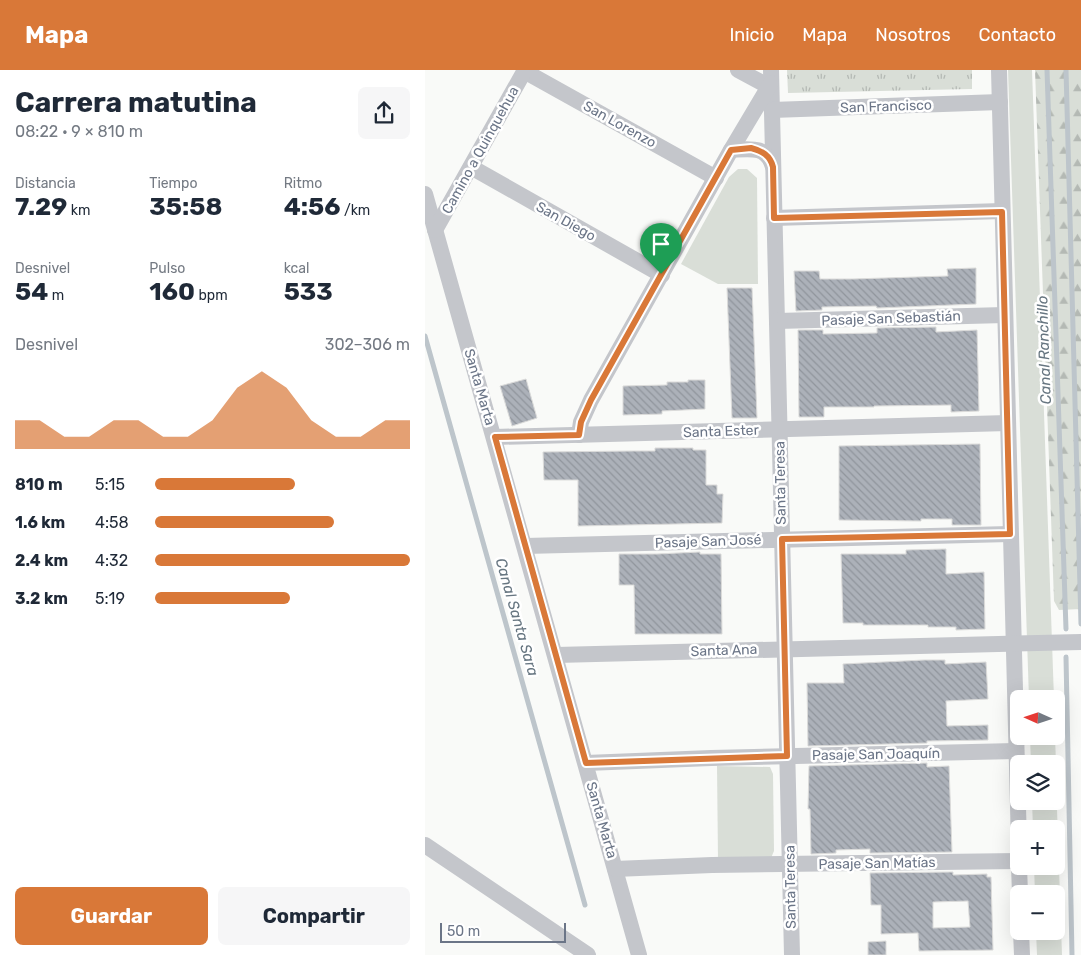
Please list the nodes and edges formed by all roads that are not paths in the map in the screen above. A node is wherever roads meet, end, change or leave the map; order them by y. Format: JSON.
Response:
{"nodes":[{"id":1,"x":738,"y":70,"type":"edge"},
{"id":2,"x":999,"y":70,"type":"edge"},
{"id":3,"x":525,"y":71,"type":"edge"},
{"id":4,"x":770,"y":80,"type":"edge"},
{"id":5,"x":1000,"y":102,"type":"junction"},
{"id":6,"x":772,"y":110,"type":"junction"},
{"id":7,"x":731,"y":150,"type":"junction"},
{"id":8,"x":471,"y":167,"type":"junction"},
{"id":9,"x":773,"y":167,"type":"junction"},
{"id":10,"x":715,"y":178,"type":"junction"},
{"id":11,"x":425,"y":194,"type":"edge"},
{"id":12,"x":1002,"y":212,"type":"junction"},
{"id":13,"x":774,"y":218,"type":"junction"},
{"id":14,"x":435,"y":230,"type":"junction"},
{"id":15,"x":661,"y":274,"type":"junction"},
{"id":16,"x":1005,"y":315,"type":"junction"},
{"id":17,"x":777,"y":321,"type":"junction"},
{"id":18,"x":1007,"y":423,"type":"junction"},
{"id":19,"x":779,"y":429,"type":"junction"},
{"id":20,"x":579,"y":435,"type":"junction"},
{"id":21,"x":495,"y":437,"type":"junction"},
{"id":22,"x":1010,"y":534,"type":"junction"},
{"id":23,"x":782,"y":539,"type":"junction"},
{"id":24,"x":525,"y":546,"type":"junction"},
{"id":25,"x":1081,"y":642,"type":"edge"},
{"id":26,"x":1013,"y":644,"type":"junction"},
{"id":27,"x":785,"y":648,"type":"junction"},
{"id":28,"x":555,"y":655,"type":"junction"},
{"id":29,"x":1016,"y":751,"type":"junction"},
{"id":30,"x":787,"y":756,"type":"junction"},
{"id":31,"x":586,"y":763,"type":"junction"},
{"id":32,"x":1018,"y":820,"type":"edge"},
{"id":33,"x":425,"y":845,"type":"edge"},
{"id":34,"x":1010,"y":861,"type":"edge"},
{"id":35,"x":789,"y":864,"type":"junction"},
{"id":36,"x":615,"y":869,"type":"junction"},
{"id":37,"x":1021,"y":940,"type":"edge"},
{"id":38,"x":588,"y":955,"type":"edge"},
{"id":39,"x":639,"y":955,"type":"edge"},
{"id":40,"x":792,"y":955,"type":"edge"},
{"id":41,"x":1022,"y":955,"type":"edge"}],
"edges":[{"from":1,"to":4,"type":"street"},
{"from":2,"to":5,"type":"street"},
{"from":3,"to":8,"type":"street","name":"Camino a Quinquehua"},
{"from":3,"to":10,"type":"street","name":"San Lorenzo"},
{"from":4,"to":6,"type":"street","name":"Santa Teresa"},
{"from":4,"to":7,"type":"street"},
{"from":5,"to":6,"type":"street","name":"San Francisco"},
{"from":5,"to":12,"type":"street"},
{"from":6,"to":9,"type":"street","name":"Santa Teresa"},
{"from":7,"to":9,"type":"street"},
{"from":7,"to":10,"type":"street"},
{"from":8,"to":14,"type":"street","name":"Camino a Quinquehua"},
{"from":8,"to":15,"type":"street","name":"San Diego"},
{"from":9,"to":13,"type":"street","name":"Santa Teresa"},
{"from":10,"to":15,"type":"street"},
{"from":11,"to":14,"type":"street","name":"Santa Marta"},
{"from":12,"to":13,"type":"street"},
{"from":12,"to":16,"type":"street"},
{"from":13,"to":17,"type":"street","name":"Santa Teresa"},
{"from":14,"to":21,"type":"street","name":"Santa Marta"},
{"from":15,"to":20,"type":"street"},
{"from":16,"to":17,"type":"street","name":"Pasaje San Sebastián"},
{"from":16,"to":18,"type":"street"},
{"from":17,"to":19,"type":"street","name":"Santa Teresa"},
{"from":18,"to":19,"type":"street","name":"Santa Ester"},
{"from":18,"to":22,"type":"street"},
{"from":19,"to":20,"type":"street","name":"Santa Ester"},
{"from":19,"to":23,"type":"street","name":"Santa Teresa"},
{"from":20,"to":21,"type":"street","name":"Santa Ester"},
{"from":21,"to":24,"type":"street","name":"Santa Marta"},
{"from":22,"to":23,"type":"street","name":"Pasaje San José"},
{"from":22,"to":26,"type":"street"},
{"from":23,"to":24,"type":"street","name":"Pasaje San José"},
{"from":23,"to":27,"type":"street","name":"Santa Teresa"},
{"from":24,"to":28,"type":"street","name":"Santa Marta"},
{"from":25,"to":26,"type":"street","name":"Santa Ana"},
{"from":26,"to":27,"type":"street","name":"Santa Ana"},
{"from":26,"to":29,"type":"street"},
{"from":27,"to":28,"type":"street","name":"Santa Ana"},
{"from":27,"to":30,"type":"street","name":"Santa Teresa"},
{"from":28,"to":31,"type":"street","name":"Santa Marta"},
{"from":29,"to":30,"type":"street","name":"Pasaje San Joaquín"},
{"from":29,"to":32,"type":"street"},
{"from":30,"to":31,"type":"street","name":"Pasaje San Joaquín"},
{"from":30,"to":35,"type":"street","name":"Santa Teresa"},
{"from":31,"to":36,"type":"street","name":"Santa Marta"},
{"from":33,"to":38,"type":"street"},
{"from":34,"to":35,"type":"street","name":"Pasaje San Matías"},
{"from":35,"to":36,"type":"street","name":"Pasaje San Matías"},
{"from":35,"to":40,"type":"street","name":"Santa Teresa"},
{"from":36,"to":39,"type":"street","name":"Santa Marta"},
{"from":37,"to":41,"type":"street"}]}
